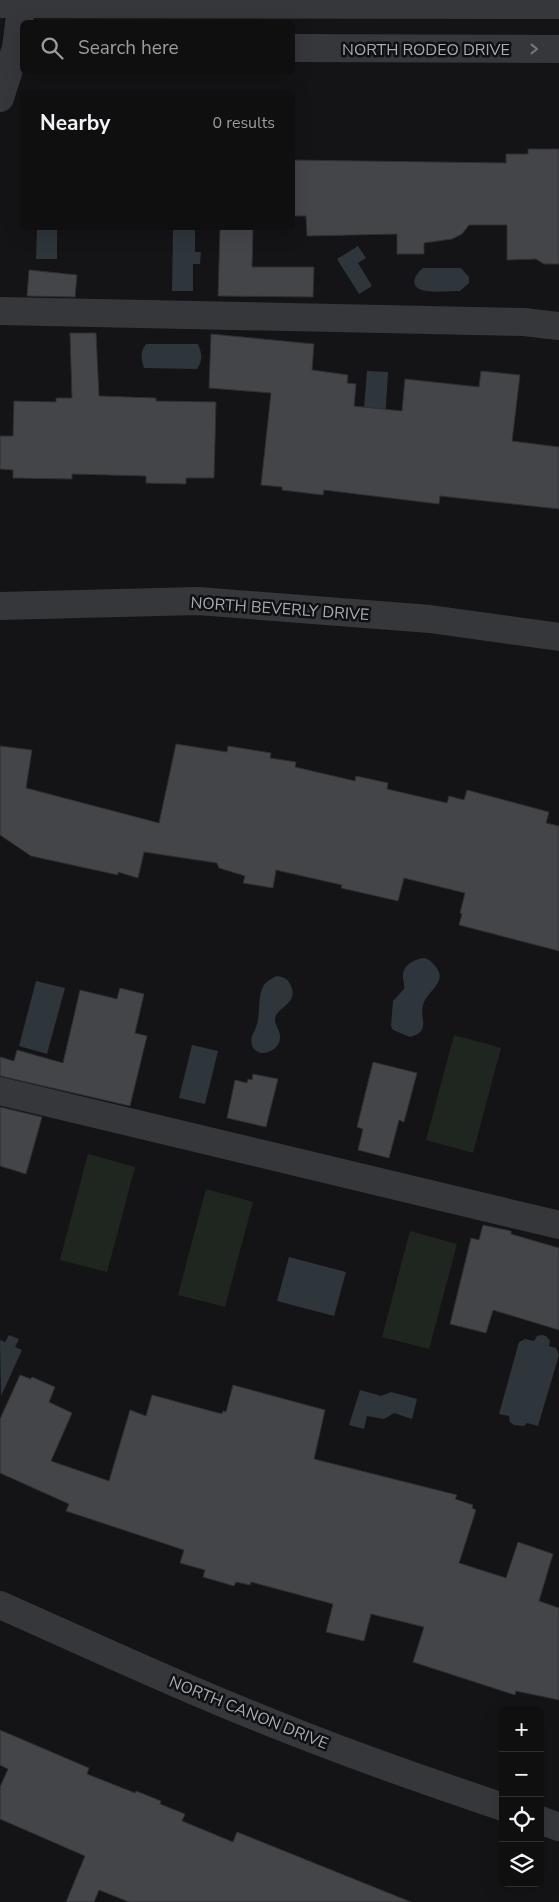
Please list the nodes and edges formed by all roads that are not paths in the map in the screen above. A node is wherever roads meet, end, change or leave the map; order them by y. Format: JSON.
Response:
{"nodes":[{"id":1,"x":14,"y":3,"type":"edge"},
{"id":2,"x":559,"y":5,"type":"edge"},
{"id":3,"x":13,"y":48,"type":"edge"},
{"id":4,"x":295,"y":48,"type":"edge"},
{"id":5,"x":559,"y":49,"type":"edge"},
{"id":6,"x":0,"y":98,"type":"edge"},
{"id":7,"x":0,"y":311,"type":"edge"},
{"id":8,"x":559,"y":326,"type":"edge"},
{"id":9,"x":0,"y":606,"type":"edge"},
{"id":10,"x":559,"y":637,"type":"edge"},
{"id":11,"x":0,"y":1090,"type":"edge"},
{"id":12,"x":559,"y":1225,"type":"edge"},
{"id":13,"x":0,"y":1605,"type":"edge"},
{"id":14,"x":499,"y":1807,"type":"edge"},
{"id":15,"x":544,"y":1821,"type":"edge"},
{"id":16,"x":559,"y":1827,"type":"edge"}],
"edges":[{"from":1,"to":2,"type":"street"},
{"from":1,"to":3,"type":"street"},
{"from":3,"to":6,"type":"street"},
{"from":4,"to":5,"type":"street","name":"NORTH RODEO DRIVE","one_way":true},
{"from":7,"to":8,"type":"street"},
{"from":9,"to":10,"type":"street","name":"NORTH BEVERLY DRIVE"},
{"from":11,"to":12,"type":"street"},
{"from":13,"to":14,"type":"street","name":"NORTH CANON DRIVE"},
{"from":15,"to":16,"type":"street"}]}
